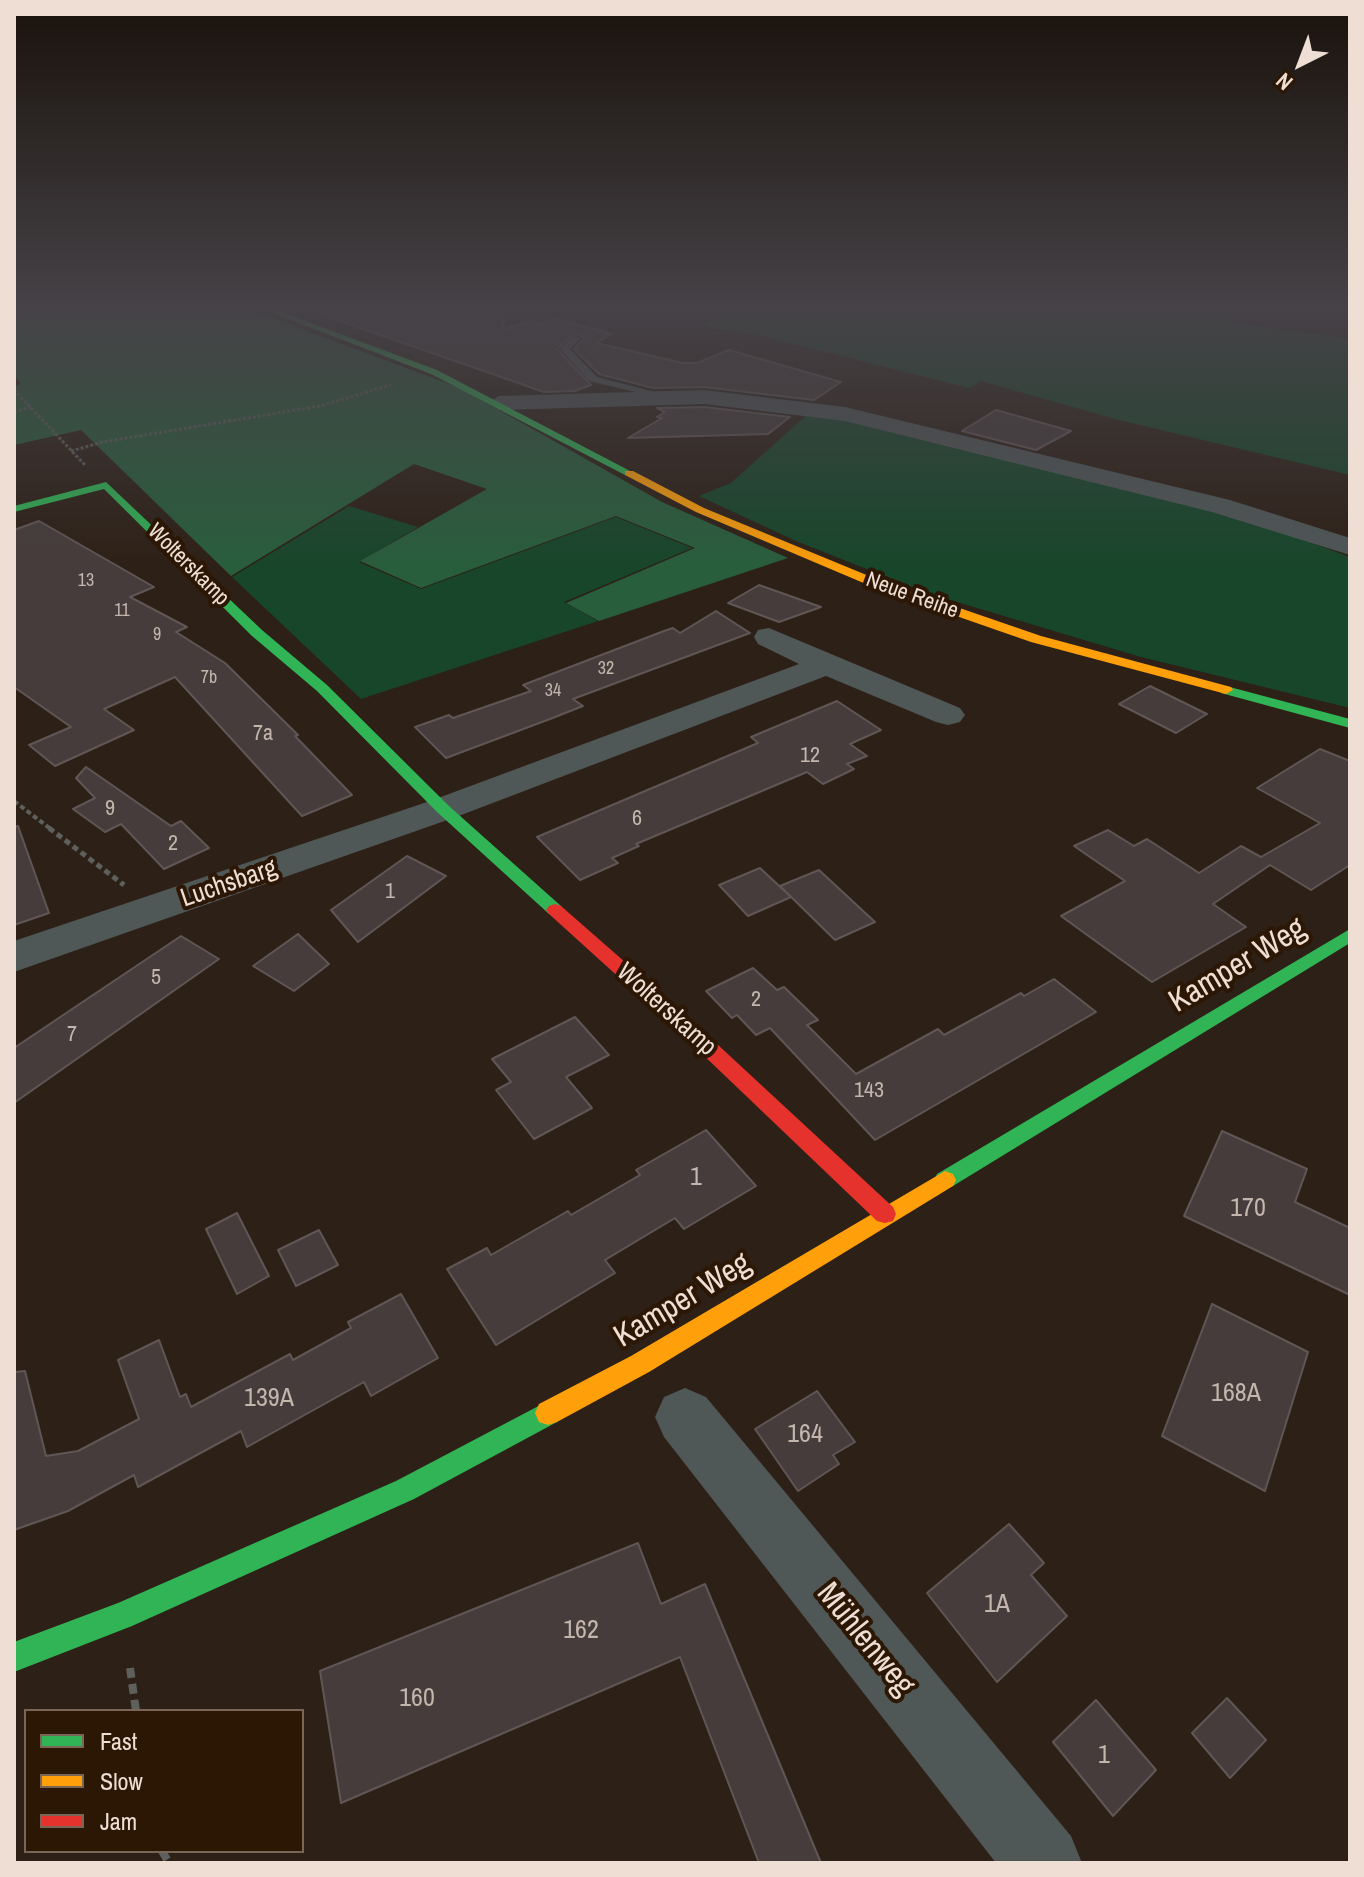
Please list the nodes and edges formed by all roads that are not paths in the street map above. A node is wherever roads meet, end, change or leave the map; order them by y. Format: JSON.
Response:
{"nodes":[{"id":1,"x":488,"y":398,"type":"edge"},
{"id":2,"x":652,"y":398,"type":"edge"},
{"id":3,"x":709,"y":398,"type":"edge"},
{"id":4,"x":499,"y":403,"type":"junction"},
{"id":5,"x":14,"y":509,"type":"edge"},
{"id":6,"x":1350,"y":547,"type":"edge"},
{"id":7,"x":769,"y":637,"type":"dead end"},
{"id":8,"x":826,"y":665,"type":"junction"},
{"id":9,"x":948,"y":715,"type":"dead end"},
{"id":10,"x":1350,"y":724,"type":"edge"},
{"id":11,"x":443,"y":809,"type":"junction"},
{"id":12,"x":1350,"y":935,"type":"edge"},
{"id":13,"x":14,"y":957,"type":"edge"},
{"id":14,"x":885,"y":1214,"type":"junction"},
{"id":15,"x":685,"y":1417,"type":"dead end"},
{"id":16,"x":14,"y":1657,"type":"edge"},
{"id":17,"x":1044,"y":1863,"type":"edge"}],
"edges":[{"from":1,"to":4,"type":"street","name":"Neue Reihe"},
{"from":2,"to":4,"type":"street","name":"Neue Reihe"},
{"from":3,"to":6,"type":"street","name":"Neue Reihe"},
{"from":4,"to":10,"type":"street","name":"Neue Reihe"},
{"from":5,"to":11,"type":"street","name":"Wolterskamp"},
{"from":7,"to":8,"type":"street"},
{"from":8,"to":9,"type":"street"},
{"from":8,"to":11,"type":"street"},
{"from":11,"to":13,"type":"street","name":"Luchsbarg"},
{"from":11,"to":14,"type":"street","name":"Wolterskamp"},
{"from":12,"to":14,"type":"street","name":"Kamper Weg"},
{"from":14,"to":16,"type":"street","name":"Kamper Weg"},
{"from":15,"to":17,"type":"street","name":"Mühlenweg"}]}
